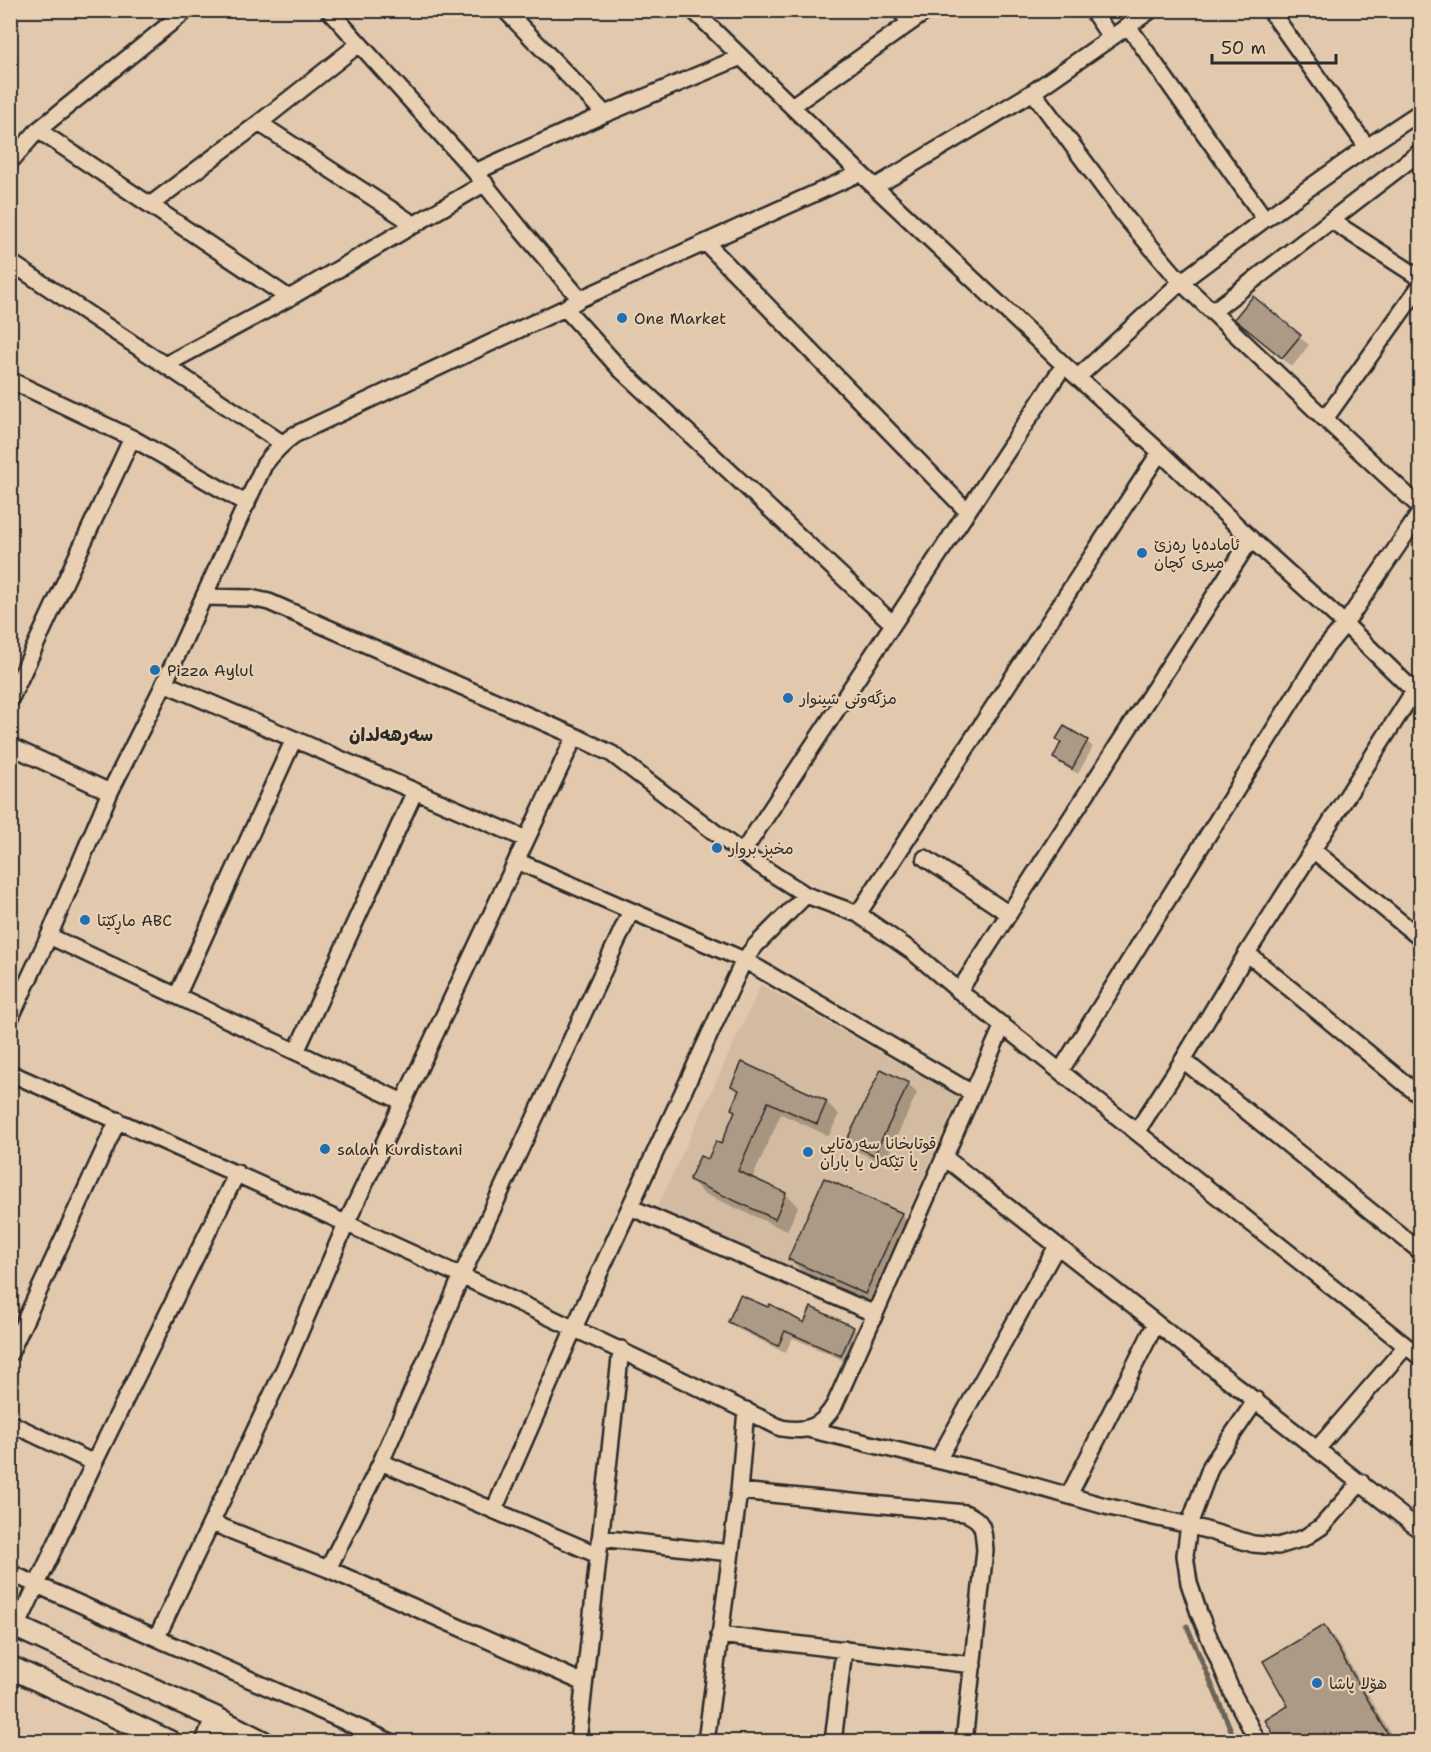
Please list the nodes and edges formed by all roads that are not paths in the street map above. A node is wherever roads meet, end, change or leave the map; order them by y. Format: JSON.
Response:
{"nodes":[{"id":1,"x":187,"y":10,"type":"edge"},
{"id":2,"x":328,"y":10,"type":"edge"},
{"id":3,"x":505,"y":10,"type":"edge"},
{"id":4,"x":693,"y":10,"type":"edge"},
{"id":5,"x":899,"y":10,"type":"edge"},
{"id":6,"x":928,"y":10,"type":"edge"},
{"id":7,"x":1092,"y":10,"type":"edge"},
{"id":8,"x":1151,"y":10,"type":"edge"},
{"id":9,"x":1270,"y":10,"type":"edge"},
{"id":10,"x":911,"y":22,"type":"junction"},
{"id":11,"x":1128,"y":26,"type":"junction"},
{"id":12,"x":1111,"y":38,"type":"junction"},
{"id":13,"x":359,"y":44,"type":"junction"},
{"id":14,"x":741,"y":57,"type":"junction"},
{"id":15,"x":1033,"y":92,"type":"junction"},
{"id":16,"x":792,"y":106,"type":"junction"},
{"id":17,"x":605,"y":114,"type":"junction"},
{"id":18,"x":1419,"y":117,"type":"edge"},
{"id":19,"x":259,"y":123,"type":"junction"},
{"id":20,"x":38,"y":129,"type":"junction"},
{"id":21,"x":1367,"y":147,"type":"junction"},
{"id":22,"x":1420,"y":152,"type":"edge"},
{"id":23,"x":10,"y":162,"type":"edge"},
{"id":24,"x":860,"y":173,"type":"junction"},
{"id":25,"x":480,"y":178,"type":"junction"},
{"id":26,"x":875,"y":187,"type":"junction"},
{"id":27,"x":150,"y":205,"type":"junction"},
{"id":28,"x":1265,"y":219,"type":"junction"},
{"id":29,"x":1332,"y":221,"type":"junction"},
{"id":30,"x":415,"y":225,"type":"junction"},
{"id":31,"x":706,"y":243,"type":"junction"},
{"id":32,"x":10,"y":262,"type":"edge"},
{"id":33,"x":1420,"y":278,"type":"edge"},
{"id":34,"x":1181,"y":282,"type":"junction"},
{"id":35,"x":1420,"y":286,"type":"edge"},
{"id":36,"x":289,"y":298,"type":"junction"},
{"id":37,"x":580,"y":299,"type":"junction"},
{"id":38,"x":565,"y":308,"type":"junction"},
{"id":39,"x":1212,"y":312,"type":"junction"},
{"id":40,"x":1064,"y":364,"type":"junction"},
{"id":41,"x":165,"y":365,"type":"junction"},
{"id":42,"x":1078,"y":377,"type":"junction"},
{"id":43,"x":14,"y":382,"type":"edge"},
{"id":44,"x":10,"y":398,"type":"edge"},
{"id":45,"x":1325,"y":419,"type":"junction"},
{"id":46,"x":132,"y":438,"type":"junction"},
{"id":47,"x":282,"y":443,"type":"junction"},
{"id":48,"x":1160,"y":452,"type":"junction"},
{"id":49,"x":247,"y":504,"type":"junction"},
{"id":50,"x":1420,"y":507,"type":"edge"},
{"id":51,"x":967,"y":511,"type":"junction"},
{"id":52,"x":1420,"y":513,"type":"edge"},
{"id":53,"x":1251,"y":540,"type":"junction"},
{"id":54,"x":204,"y":597,"type":"junction"},
{"id":55,"x":893,"y":624,"type":"junction"},
{"id":56,"x":1345,"y":624,"type":"junction"},
{"id":57,"x":164,"y":683,"type":"junction"},
{"id":58,"x":1417,"y":694,"type":"edge"},
{"id":59,"x":10,"y":700,"type":"edge"},
{"id":60,"x":575,"y":736,"type":"junction"},
{"id":61,"x":294,"y":739,"type":"junction"},
{"id":62,"x":10,"y":746,"type":"edge"},
{"id":63,"x":415,"y":791,"type":"junction"},
{"id":64,"x":110,"y":792,"type":"junction"},
{"id":65,"x":526,"y":839,"type":"junction"},
{"id":66,"x":1313,"y":850,"type":"junction"},
{"id":67,"x":742,"y":853,"type":"junction"},
{"id":68,"x":925,"y":858,"type":"dead end"},
{"id":69,"x":517,"y":861,"type":"junction"},
{"id":70,"x":806,"y":895,"type":"junction"},
{"id":71,"x":632,"y":911,"type":"junction"},
{"id":72,"x":858,"y":914,"type":"junction"},
{"id":73,"x":1009,"y":914,"type":"junction"},
{"id":74,"x":48,"y":936,"type":"junction"},
{"id":75,"x":1420,"y":938,"type":"edge"},
{"id":76,"x":1247,"y":953,"type":"junction"},
{"id":77,"x":744,"y":960,"type":"junction"},
{"id":78,"x":959,"y":991,"type":"junction"},
{"id":79,"x":177,"y":996,"type":"junction"},
{"id":80,"x":10,"y":1019,"type":"edge"},
{"id":81,"x":1003,"y":1024,"type":"junction"},
{"id":82,"x":296,"y":1052,"type":"junction"},
{"id":83,"x":1183,"y":1060,"type":"junction"},
{"id":84,"x":1061,"y":1070,"type":"junction"},
{"id":85,"x":10,"y":1073,"type":"edge"},
{"id":86,"x":972,"y":1093,"type":"junction"},
{"id":87,"x":1420,"y":1095,"type":"edge"},
{"id":88,"x":403,"y":1102,"type":"junction"},
{"id":89,"x":118,"y":1120,"type":"junction"},
{"id":90,"x":1137,"y":1131,"type":"junction"},
{"id":91,"x":944,"y":1157,"type":"junction"},
{"id":92,"x":237,"y":1173,"type":"junction"},
{"id":93,"x":630,"y":1207,"type":"junction"},
{"id":94,"x":346,"y":1224,"type":"junction"},
{"id":95,"x":1057,"y":1246,"type":"junction"},
{"id":96,"x":1420,"y":1251,"type":"edge"},
{"id":97,"x":461,"y":1277,"type":"junction"},
{"id":98,"x":874,"y":1314,"type":"junction"},
{"id":99,"x":1156,"y":1323,"type":"junction"},
{"id":100,"x":574,"y":1328,"type":"junction"},
{"id":101,"x":1406,"y":1346,"type":"junction"},
{"id":102,"x":621,"y":1349,"type":"junction"},
{"id":103,"x":10,"y":1353,"type":"edge"},
{"id":104,"x":1420,"y":1357,"type":"edge"},
{"id":105,"x":1256,"y":1401,"type":"junction"},
{"id":106,"x":746,"y":1410,"type":"junction"},
{"id":107,"x":10,"y":1424,"type":"edge"},
{"id":108,"x":808,"y":1429,"type":"junction"},
{"id":109,"x":1317,"y":1449,"type":"junction"},
{"id":110,"x":938,"y":1460,"type":"junction"},
{"id":111,"x":94,"y":1462,"type":"junction"},
{"id":112,"x":381,"y":1462,"type":"junction"},
{"id":113,"x":1361,"y":1482,"type":"junction"},
{"id":114,"x":739,"y":1491,"type":"junction"},
{"id":115,"x":1069,"y":1495,"type":"junction"},
{"id":116,"x":494,"y":1510,"type":"junction"},
{"id":117,"x":212,"y":1523,"type":"junction"},
{"id":118,"x":1189,"y":1525,"type":"junction"},
{"id":119,"x":1420,"y":1530,"type":"edge"},
{"id":120,"x":600,"y":1538,"type":"junction"},
{"id":121,"x":730,"y":1553,"type":"junction"},
{"id":122,"x":598,"y":1555,"type":"junction"},
{"id":123,"x":328,"y":1569,"type":"junction"},
{"id":124,"x":10,"y":1573,"type":"edge"},
{"id":125,"x":38,"y":1586,"type":"junction"},
{"id":126,"x":14,"y":1626,"type":"edge"},
{"id":127,"x":719,"y":1635,"type":"junction"},
{"id":128,"x":157,"y":1637,"type":"junction"},
{"id":129,"x":844,"y":1649,"type":"junction"},
{"id":130,"x":973,"y":1665,"type":"junction"},
{"id":131,"x":10,"y":1667,"type":"edge"},
{"id":132,"x":584,"y":1683,"type":"junction"},
{"id":133,"x":216,"y":1718,"type":"junction"},
{"id":134,"x":170,"y":1742,"type":"edge"},
{"id":135,"x":207,"y":1742,"type":"edge"},
{"id":136,"x":262,"y":1742,"type":"edge"},
{"id":137,"x":391,"y":1742,"type":"edge"},
{"id":138,"x":578,"y":1742,"type":"edge"},
{"id":139,"x":705,"y":1742,"type":"edge"},
{"id":140,"x":833,"y":1742,"type":"edge"},
{"id":141,"x":964,"y":1742,"type":"edge"},
{"id":142,"x":1258,"y":1742,"type":"edge"}],
"edges":[{"from":1,"to":20,"type":"street"},
{"from":2,"to":13,"type":"street"},
{"from":3,"to":17,"type":"street"},
{"from":4,"to":14,"type":"street"},
{"from":5,"to":10,"type":"street"},
{"from":6,"to":10,"type":"street"},
{"from":7,"to":12,"type":"street"},
{"from":8,"to":11,"type":"street"},
{"from":9,"to":21,"type":"street"},
{"from":10,"to":16,"type":"street"},
{"from":11,"to":12,"type":"street"},
{"from":11,"to":28,"type":"street"},
{"from":12,"to":15,"type":"street"},
{"from":13,"to":19,"type":"street"},
{"from":13,"to":25,"type":"street"},
{"from":14,"to":16,"type":"street"},
{"from":14,"to":17,"type":"street"},
{"from":15,"to":26,"type":"street"},
{"from":15,"to":34,"type":"street"},
{"from":16,"to":24,"type":"street"},
{"from":17,"to":25,"type":"street"},
{"from":18,"to":21,"type":"street"},
{"from":19,"to":27,"type":"street"},
{"from":19,"to":30,"type":"street"},
{"from":20,"to":23,"type":"street"},
{"from":20,"to":27,"type":"street"},
{"from":21,"to":28,"type":"street"},
{"from":22,"to":29,"type":"street"},
{"from":24,"to":26,"type":"street"},
{"from":24,"to":31,"type":"street"},
{"from":25,"to":30,"type":"street"},
{"from":25,"to":37,"type":"street"},
{"from":26,"to":40,"type":"street"},
{"from":27,"to":36,"type":"street"},
{"from":28,"to":34,"type":"street"},
{"from":29,"to":33,"type":"street"},
{"from":29,"to":39,"type":"street"},
{"from":30,"to":36,"type":"street"},
{"from":31,"to":37,"type":"street"},
{"from":31,"to":51,"type":"street"},
{"from":32,"to":41,"type":"street"},
{"from":34,"to":39,"type":"street"},
{"from":34,"to":42,"type":"street"},
{"from":35,"to":45,"type":"street"},
{"from":36,"to":41,"type":"street"},
{"from":37,"to":38,"type":"street"},
{"from":38,"to":47,"type":"street"},
{"from":38,"to":55,"type":"street"},
{"from":39,"to":45,"type":"street"},
{"from":40,"to":42,"type":"street"},
{"from":40,"to":51,"type":"street"},
{"from":41,"to":47,"type":"street"},
{"from":42,"to":48,"type":"street"},
{"from":43,"to":44,"type":"street"},
{"from":43,"to":46,"type":"street"},
{"from":45,"to":50,"type":"street"},
{"from":46,"to":49,"type":"street"},
{"from":46,"to":59,"type":"street"},
{"from":47,"to":49,"type":"street"},
{"from":48,"to":53,"type":"street"},
{"from":48,"to":72,"type":"street"},
{"from":49,"to":54,"type":"street"},
{"from":51,"to":55,"type":"street"},
{"from":52,"to":56,"type":"street"},
{"from":53,"to":56,"type":"street"},
{"from":53,"to":73,"type":"street"},
{"from":54,"to":57,"type":"street"},
{"from":54,"to":60,"type":"street"},
{"from":55,"to":67,"type":"street"},
{"from":56,"to":58,"type":"street"},
{"from":56,"to":84,"type":"street"},
{"from":57,"to":61,"type":"street"},
{"from":57,"to":64,"type":"street"},
{"from":58,"to":66,"type":"street"},
{"from":60,"to":65,"type":"street"},
{"from":60,"to":67,"type":"street"},
{"from":61,"to":63,"type":"street"},
{"from":61,"to":79,"type":"street"},
{"from":62,"to":64,"type":"street"},
{"from":63,"to":65,"type":"street"},
{"from":63,"to":82,"type":"street"},
{"from":64,"to":74,"type":"street"},
{"from":65,"to":69,"type":"street"},
{"from":66,"to":75,"type":"street"},
{"from":66,"to":76,"type":"street"},
{"from":67,"to":70,"type":"street"},
{"from":68,"to":73,"type":"street"},
{"from":69,"to":71,"type":"street"},
{"from":69,"to":88,"type":"street"},
{"from":70,"to":72,"type":"street"},
{"from":70,"to":77,"type":"street"},
{"from":71,"to":77,"type":"street"},
{"from":71,"to":97,"type":"street"},
{"from":72,"to":78,"type":"street"},
{"from":73,"to":78,"type":"street"},
{"from":74,"to":79,"type":"street"},
{"from":74,"to":80,"type":"street"},
{"from":76,"to":83,"type":"street"},
{"from":76,"to":87,"type":"street"},
{"from":77,"to":86,"type":"street"},
{"from":77,"to":93,"type":"street"},
{"from":78,"to":81,"type":"street"},
{"from":79,"to":82,"type":"street"},
{"from":81,"to":84,"type":"street"},
{"from":81,"to":86,"type":"street"},
{"from":82,"to":88,"type":"street"},
{"from":83,"to":90,"type":"street"},
{"from":83,"to":96,"type":"street"},
{"from":84,"to":90,"type":"street"},
{"from":85,"to":89,"type":"street"},
{"from":86,"to":91,"type":"street"},
{"from":88,"to":94,"type":"street"},
{"from":89,"to":92,"type":"street"},
{"from":89,"to":103,"type":"street"},
{"from":90,"to":101,"type":"street"},
{"from":91,"to":95,"type":"street"},
{"from":91,"to":98,"type":"street"},
{"from":92,"to":94,"type":"street"},
{"from":92,"to":111,"type":"street"},
{"from":93,"to":98,"type":"street"},
{"from":93,"to":100,"type":"street"},
{"from":94,"to":97,"type":"street"},
{"from":94,"to":117,"type":"street"},
{"from":95,"to":99,"type":"street"},
{"from":95,"to":110,"type":"street"},
{"from":97,"to":100,"type":"street"},
{"from":97,"to":112,"type":"street"},
{"from":98,"to":108,"type":"street"},
{"from":99,"to":105,"type":"street"},
{"from":99,"to":115,"type":"street"},
{"from":100,"to":102,"type":"street"},
{"from":100,"to":116,"type":"street"},
{"from":101,"to":104,"type":"street"},
{"from":101,"to":109,"type":"street"},
{"from":102,"to":106,"type":"street"},
{"from":102,"to":120,"type":"street"},
{"from":105,"to":109,"type":"street"},
{"from":105,"to":118,"type":"street"},
{"from":106,"to":108,"type":"street"},
{"from":106,"to":114,"type":"street"},
{"from":107,"to":111,"type":"street"},
{"from":108,"to":110,"type":"street"},
{"from":109,"to":113,"type":"street"},
{"from":110,"to":115,"type":"street"},
{"from":111,"to":125,"type":"street"},
{"from":112,"to":116,"type":"street"},
{"from":112,"to":123,"type":"street"},
{"from":113,"to":118,"type":"street"},
{"from":113,"to":119,"type":"street"},
{"from":114,"to":121,"type":"street"},
{"from":114,"to":130,"type":"street"},
{"from":115,"to":118,"type":"street"},
{"from":116,"to":122,"type":"street"},
{"from":117,"to":123,"type":"street"},
{"from":117,"to":128,"type":"street"},
{"from":118,"to":142,"type":"street"},
{"from":120,"to":121,"type":"street"},
{"from":120,"to":122,"type":"street"},
{"from":121,"to":127,"type":"street"},
{"from":122,"to":132,"type":"street"},
{"from":123,"to":132,"type":"street"},
{"from":124,"to":125,"type":"street"},
{"from":125,"to":126,"type":"street"},
{"from":125,"to":128,"type":"street"},
{"from":126,"to":133,"type":"main road"},
{"from":127,"to":129,"type":"street"},
{"from":127,"to":139,"type":"street"},
{"from":128,"to":137,"type":"street"},
{"from":129,"to":130,"type":"street"},
{"from":129,"to":140,"type":"street"},
{"from":130,"to":141,"type":"street"},
{"from":131,"to":134,"type":"main road"},
{"from":132,"to":138,"type":"street"},
{"from":133,"to":135,"type":"main road"},
{"from":133,"to":136,"type":"main road"}]}
